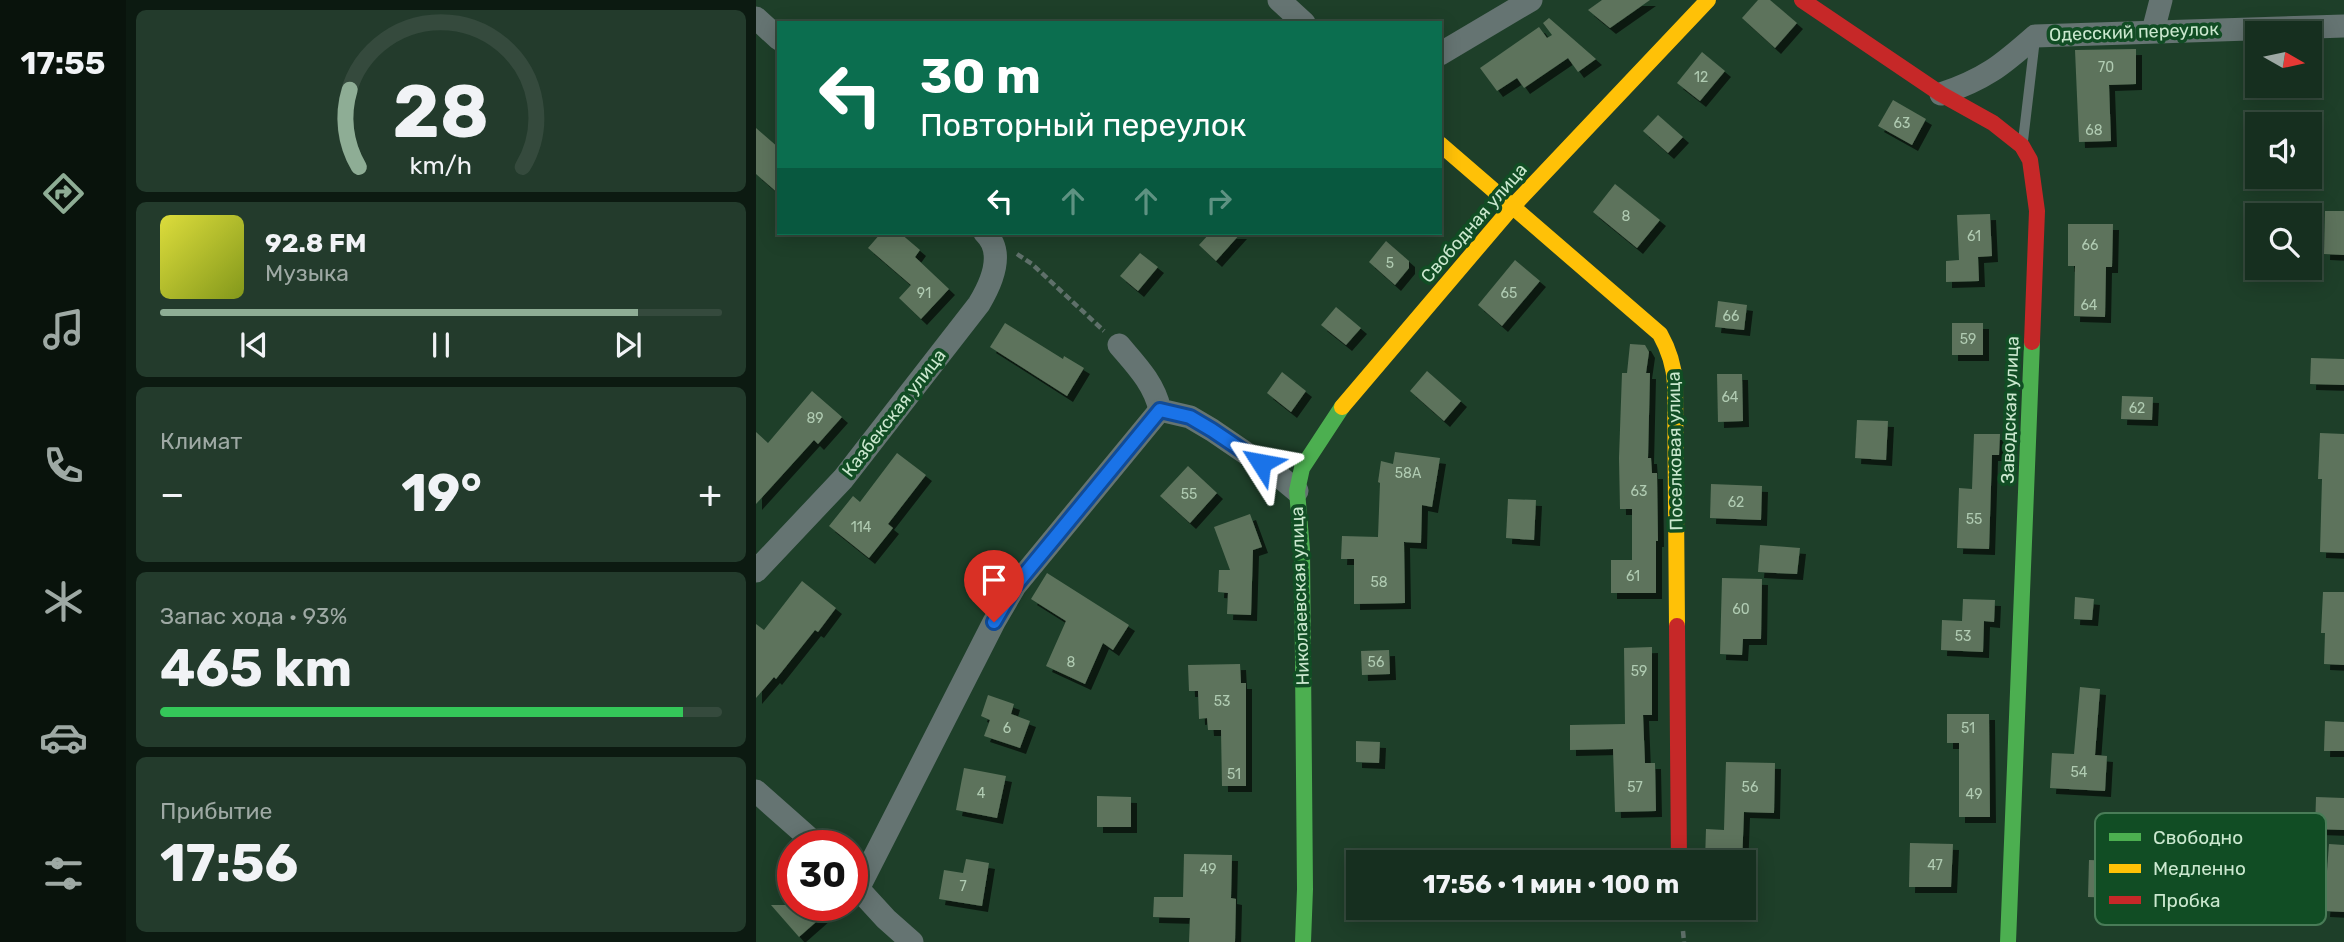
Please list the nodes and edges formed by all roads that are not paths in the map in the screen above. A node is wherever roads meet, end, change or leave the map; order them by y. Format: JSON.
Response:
{"nodes":[{"id":1,"x":1279,"y":0,"type":"edge"},
{"id":2,"x":1708,"y":0,"type":"edge"},
{"id":3,"x":1802,"y":0,"type":"edge"},
{"id":4,"x":2161,"y":0,"type":"edge"},
{"id":5,"x":1517,"y":4,"type":"edge"},
{"id":6,"x":756,"y":18,"type":"edge"},
{"id":7,"x":1302,"y":21,"type":"edge"},
{"id":8,"x":2344,"y":26,"type":"edge"},
{"id":9,"x":2153,"y":31,"type":"junction"},
{"id":10,"x":2035,"y":36,"type":"junction"},
{"id":11,"x":777,"y":38,"type":"edge"},
{"id":12,"x":1442,"y":53,"type":"edge"},
{"id":13,"x":1941,"y":94,"type":"junction"},
{"id":14,"x":1442,"y":146,"type":"edge"},
{"id":15,"x":2022,"y":146,"type":"junction"},
{"id":16,"x":1513,"y":206,"type":"junction"},
{"id":17,"x":987,"y":235,"type":"edge"},
{"id":18,"x":1118,"y":345,"type":"road end"},
{"id":19,"x":1160,"y":410,"type":"junction"},
{"id":20,"x":1297,"y":491,"type":"junction"},
{"id":21,"x":756,"y":571,"type":"edge"},
{"id":22,"x":756,"y":791,"type":"edge"},
{"id":23,"x":800,"y":830,"type":"edge"},
{"id":24,"x":1679,"y":850,"type":"edge"},
{"id":25,"x":868,"y":861,"type":"edge"},
{"id":26,"x":868,"y":900,"type":"edge"},
{"id":27,"x":912,"y":942,"type":"edge"},
{"id":28,"x":1303,"y":942,"type":"edge"},
{"id":29,"x":2008,"y":942,"type":"edge"}],
"edges":[{"from":1,"to":7,"type":"street"},
{"from":2,"to":16,"type":"street","name":"Свободная улица"},
{"from":3,"to":13,"type":"street"},
{"from":4,"to":9,"type":"street"},
{"from":5,"to":12,"type":"street"},
{"from":6,"to":11,"type":"street"},
{"from":8,"to":9,"type":"street","name":"Одесский переулок"},
{"from":9,"to":10,"type":"street","name":"Одесский переулок"},
{"from":10,"to":13,"type":"street","name":"Одесский переулок"},
{"from":10,"to":15,"type":"lane"},
{"from":13,"to":15,"type":"street"},
{"from":14,"to":16,"type":"street","name":"Поселковая улица"},
{"from":15,"to":29,"type":"street","name":"Заводская улица"},
{"from":16,"to":20,"type":"street","name":"Свободная улица"},
{"from":16,"to":24,"type":"street","name":"Поселковая улица"},
{"from":17,"to":21,"type":"street","name":"Казбекская улица"},
{"from":18,"to":19,"type":"street"},
{"from":19,"to":20,"type":"street","name":"Николаевская улица"},
{"from":19,"to":25,"type":"street"},
{"from":20,"to":28,"type":"street","name":"Николаевская улица"},
{"from":22,"to":23,"type":"street"},
{"from":26,"to":27,"type":"street"}]}
